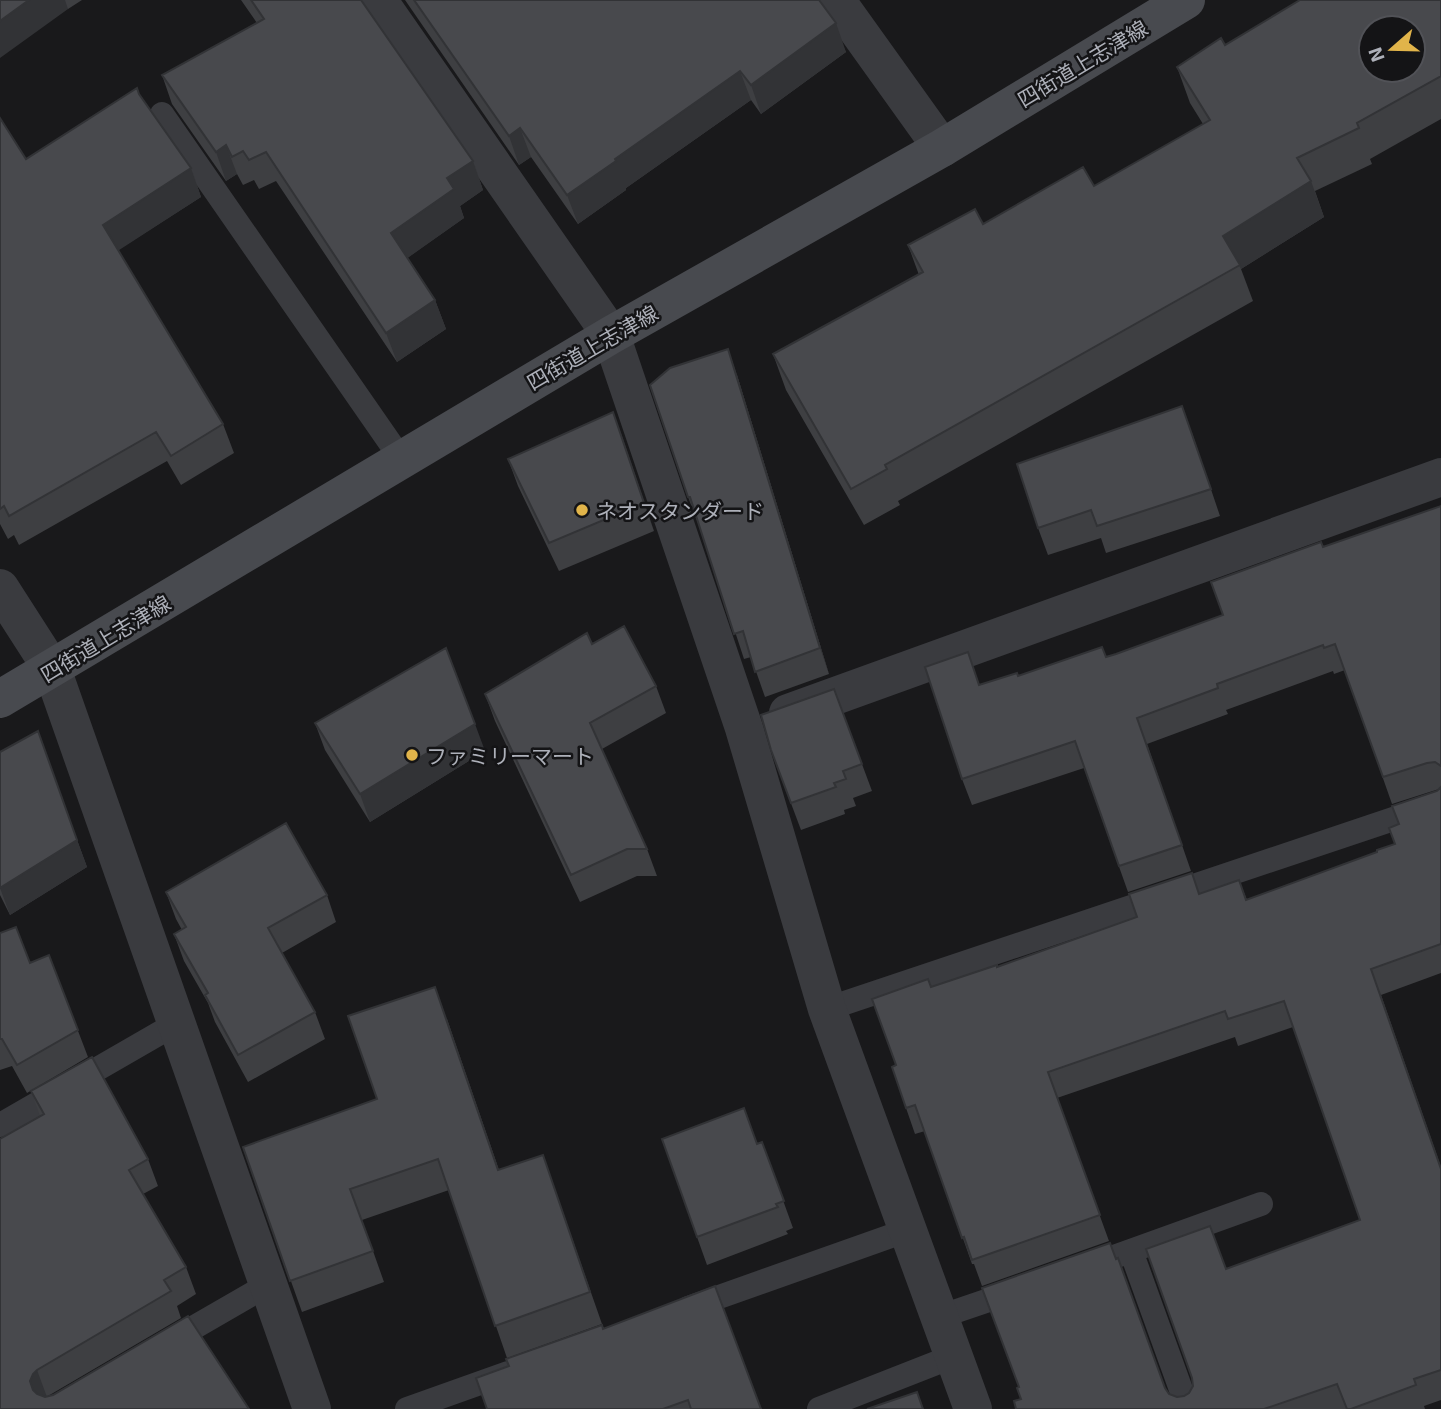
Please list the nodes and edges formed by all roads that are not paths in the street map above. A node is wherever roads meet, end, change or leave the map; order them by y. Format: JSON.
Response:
{"nodes":[{"id":1,"x":378,"y":0,"type":"edge"},
{"id":2,"x":836,"y":0,"type":"edge"},
{"id":3,"x":1186,"y":0,"type":"edge"},
{"id":4,"x":162,"y":114,"type":"dead end"},
{"id":5,"x":942,"y":148,"type":"junction"},
{"id":6,"x":611,"y":335,"type":"junction"},
{"id":7,"x":402,"y":460,"type":"junction"},
{"id":8,"x":1441,"y":477,"type":"edge"},
{"id":9,"x":0,"y":588,"type":"edge"},
{"id":10,"x":52,"y":669,"type":"junction"},
{"id":11,"x":0,"y":699,"type":"edge"},
{"id":12,"x":744,"y":728,"type":"junction"},
{"id":13,"x":1441,"y":803,"type":"edge"},
{"id":14,"x":827,"y":1009,"type":"junction"},
{"id":15,"x":177,"y":1023,"type":"junction"},
{"id":16,"x":0,"y":1125,"type":"edge"},
{"id":17,"x":1261,"y":1204,"type":"dead end"},
{"id":18,"x":908,"y":1230,"type":"junction"},
{"id":19,"x":1131,"y":1251,"type":"junction"},
{"id":20,"x":1067,"y":1273,"type":"edge"},
{"id":21,"x":1042,"y":1282,"type":"edge"},
{"id":22,"x":269,"y":1284,"type":"junction"},
{"id":23,"x":670,"y":1315,"type":"edge"},
{"id":24,"x":939,"y":1317,"type":"junction"},
{"id":25,"x":150,"y":1354,"type":"edge"},
{"id":26,"x":954,"y":1356,"type":"junction"},
{"id":27,"x":526,"y":1367,"type":"edge"},
{"id":28,"x":312,"y":1409,"type":"edge"},
{"id":29,"x":407,"y":1409,"type":"edge"},
{"id":30,"x":820,"y":1409,"type":"edge"},
{"id":31,"x":973,"y":1409,"type":"edge"},
{"id":32,"x":1188,"y":1409,"type":"edge"}],
"edges":[{"from":1,"to":6,"type":"street"},
{"from":2,"to":5,"type":"street"},
{"from":3,"to":5,"type":"main road","name":"四街道上志津線"},
{"from":4,"to":7,"type":"lane"},
{"from":5,"to":6,"type":"main road","name":"四街道上志津線"},
{"from":6,"to":7,"type":"main road","name":"四街道上志津線"},
{"from":6,"to":12,"type":"street"},
{"from":7,"to":10,"type":"main road","name":"四街道上志津線"},
{"from":8,"to":12,"type":"street"},
{"from":9,"to":10,"type":"street"},
{"from":10,"to":11,"type":"main road","name":"四街道上志津線"},
{"from":10,"to":15,"type":"street"},
{"from":12,"to":14,"type":"street"},
{"from":13,"to":14,"type":"lane"},
{"from":14,"to":18,"type":"street"},
{"from":15,"to":16,"type":"lane"},
{"from":15,"to":22,"type":"street"},
{"from":17,"to":19,"type":"lane"},
{"from":18,"to":23,"type":"lane"},
{"from":18,"to":24,"type":"street"},
{"from":19,"to":20,"type":"lane"},
{"from":19,"to":32,"type":"lane"},
{"from":21,"to":24,"type":"lane"},
{"from":22,"to":25,"type":"lane"},
{"from":22,"to":28,"type":"street"},
{"from":24,"to":26,"type":"street"},
{"from":26,"to":30,"type":"lane"},
{"from":26,"to":31,"type":"street"},
{"from":27,"to":29,"type":"lane"}]}
